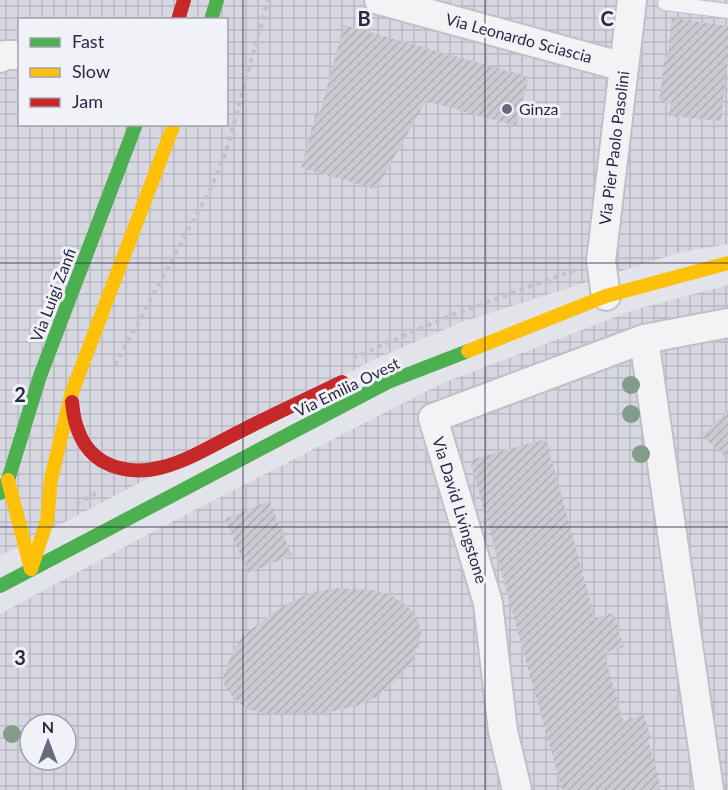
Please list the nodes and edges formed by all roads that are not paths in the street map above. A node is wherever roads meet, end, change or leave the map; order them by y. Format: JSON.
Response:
{"nodes":[{"id":1,"x":184,"y":0,"type":"edge"},
{"id":2,"x":217,"y":0,"type":"edge"},
{"id":3,"x":379,"y":0,"type":"edge"},
{"id":4,"x":632,"y":0,"type":"edge"},
{"id":5,"x":666,"y":0,"type":"edge"},
{"id":6,"x":728,"y":11,"type":"edge"},
{"id":7,"x":179,"y":18,"type":"edge"},
{"id":8,"x":212,"y":18,"type":"edge"},
{"id":9,"x":18,"y":55,"type":"edge"},
{"id":10,"x":0,"y":58,"type":"edge"},
{"id":11,"x":624,"y":67,"type":"junction"},
{"id":12,"x":135,"y":126,"type":"edge"},
{"id":13,"x":173,"y":126,"type":"edge"},
{"id":14,"x":728,"y":263,"type":"edge"},
{"id":15,"x":606,"y":296,"type":"junction"},
{"id":16,"x":728,"y":323,"type":"edge"},
{"id":17,"x":644,"y":339,"type":"junction"},
{"id":18,"x":388,"y":382,"type":"junction"},
{"id":19,"x":72,"y":392,"type":"junction"},
{"id":20,"x":8,"y":480,"type":"junction"},
{"id":21,"x":0,"y":493,"type":"edge"},
{"id":22,"x":31,"y":569,"type":"junction"},
{"id":23,"x":0,"y":586,"type":"edge"},
{"id":24,"x":516,"y":790,"type":"edge"},
{"id":25,"x":709,"y":790,"type":"edge"}],
"edges":[{"from":1,"to":7,"type":"street"},
{"from":2,"to":8,"type":"street"},
{"from":3,"to":11,"type":"street","name":"Via Leonardo Sciascia"},
{"from":4,"to":11,"type":"street","name":"Via Pier Paolo Pasolini"},
{"from":5,"to":6,"type":"lane"},
{"from":9,"to":10,"type":"street"},
{"from":11,"to":15,"type":"street","name":"Via Pier Paolo Pasolini"},
{"from":12,"to":20,"type":"street","name":"Via Luigi Zanfi"},
{"from":13,"to":19,"type":"street"},
{"from":14,"to":15,"type":"street","name":"Via Emilia Ovest"},
{"from":15,"to":18,"type":"street","name":"Via Emilia Ovest"},
{"from":16,"to":17,"type":"street","name":"Via David Livingstone"},
{"from":17,"to":24,"type":"street","name":"Via David Livingstone"},
{"from":17,"to":25,"type":"street"},
{"from":18,"to":19,"type":"street"},
{"from":18,"to":22,"type":"street","name":"Via Emilia Ovest"},
{"from":19,"to":22,"type":"street"},
{"from":20,"to":21,"type":"street","name":"Via Luigi Zanfi"},
{"from":20,"to":22,"type":"street"},
{"from":22,"to":23,"type":"street","name":"Via Emilia Ovest"}]}
